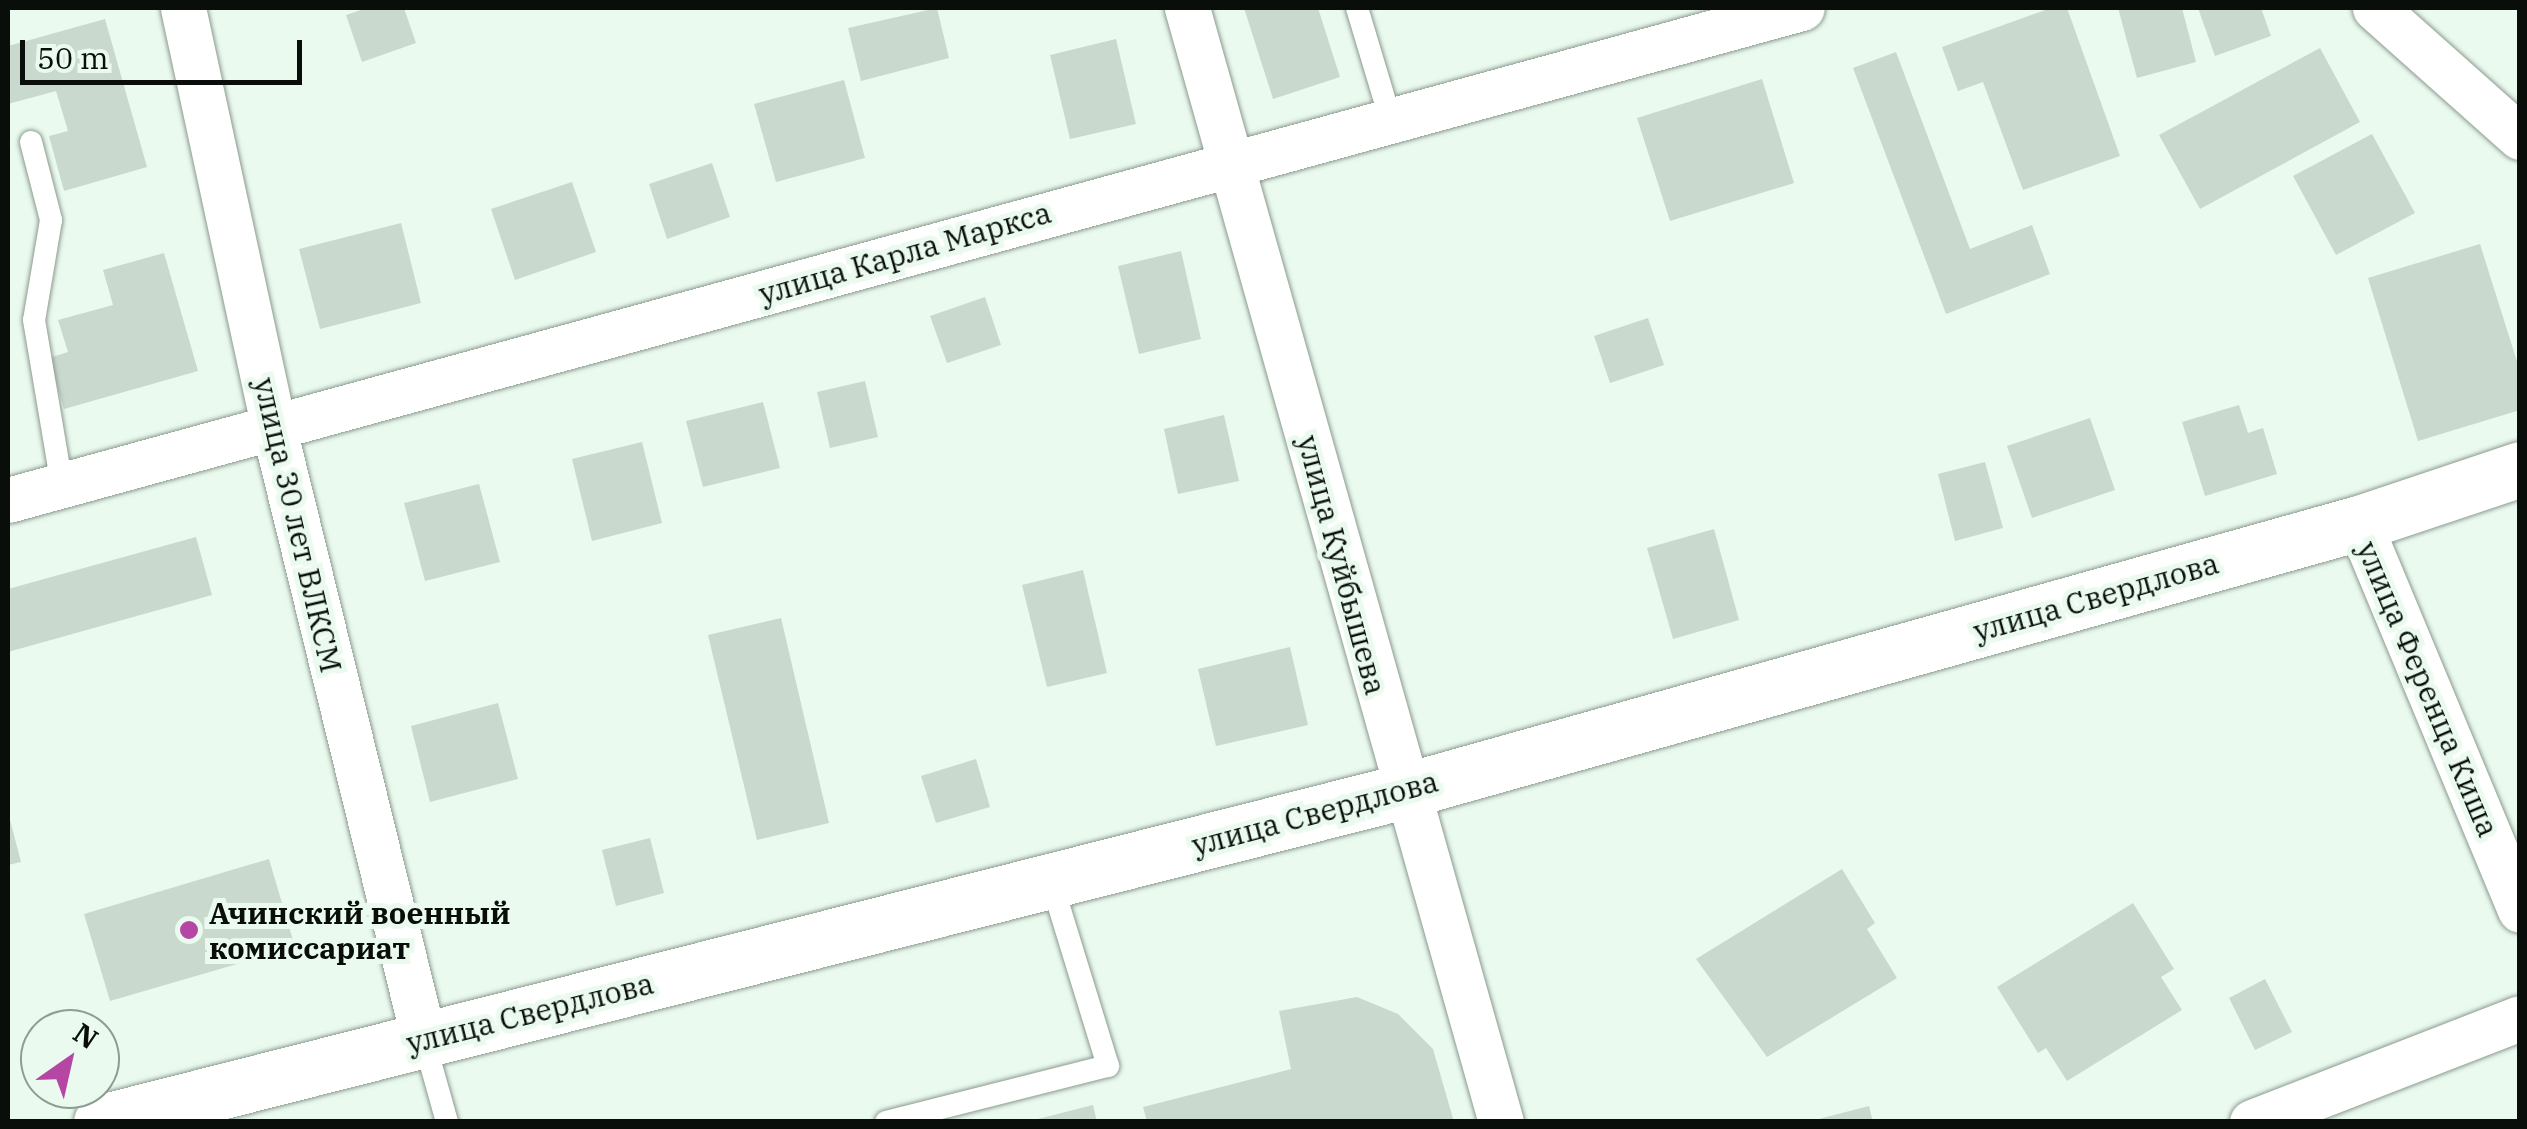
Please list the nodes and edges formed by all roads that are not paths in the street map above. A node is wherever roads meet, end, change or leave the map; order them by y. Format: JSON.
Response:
{"nodes":[{"id":1,"x":183,"y":8,"type":"edge"},
{"id":2,"x":1186,"y":8,"type":"edge"},
{"id":3,"x":1358,"y":8,"type":"edge"},
{"id":4,"x":1802,"y":8,"type":"edge"},
{"id":5,"x":2375,"y":8,"type":"edge"},
{"id":6,"x":1390,"y":118,"type":"junction"},
{"id":7,"x":2520,"y":137,"type":"edge"},
{"id":8,"x":31,"y":142,"type":"dead end"},
{"id":9,"x":1231,"y":162,"type":"junction"},
{"id":10,"x":274,"y":430,"type":"junction"},
{"id":11,"x":2520,"y":469,"type":"edge"},
{"id":12,"x":62,"y":486,"type":"junction"},
{"id":13,"x":8,"y":500,"type":"edge"},
{"id":14,"x":2359,"y":523,"type":"junction"},
{"id":15,"x":1404,"y":791,"type":"junction"},
{"id":16,"x":1051,"y":881,"type":"junction"},
{"id":17,"x":2520,"y":910,"type":"edge"},
{"id":18,"x":2520,"y":1018,"type":"edge"},
{"id":19,"x":424,"y":1040,"type":"junction"},
{"id":20,"x":101,"y":1122,"type":"edge"},
{"id":21,"x":448,"y":1122,"type":"edge"},
{"id":22,"x":886,"y":1122,"type":"edge"},
{"id":23,"x":1501,"y":1122,"type":"edge"},
{"id":24,"x":2252,"y":1122,"type":"edge"}],
"edges":[{"from":1,"to":10,"type":"street","name":"улица 30 лет ВЛКСМ"},
{"from":2,"to":9,"type":"street","name":"улица Куйбышева"},
{"from":3,"to":6,"type":"lane"},
{"from":4,"to":6,"type":"street","name":"улица Карла Маркса"},
{"from":5,"to":7,"type":"street"},
{"from":6,"to":9,"type":"street","name":"улица Карла Маркса"},
{"from":8,"to":12,"type":"lane"},
{"from":9,"to":10,"type":"street","name":"улица Карла Маркса"},
{"from":9,"to":15,"type":"street","name":"улица Куйбышева"},
{"from":10,"to":12,"type":"street","name":"улица Карла Маркса"},
{"from":10,"to":19,"type":"street","name":"улица 30 лет ВЛКСМ"},
{"from":11,"to":14,"type":"main road","name":"улица Свердлова"},
{"from":12,"to":13,"type":"street","name":"улица Карла Маркса"},
{"from":14,"to":15,"type":"main road","name":"улица Свердлова"},
{"from":14,"to":17,"type":"street","name":"улица Ференца Киша"},
{"from":15,"to":16,"type":"main road","name":"улица Свердлова"},
{"from":15,"to":23,"type":"street","name":"улица Куйбышева"},
{"from":16,"to":19,"type":"main road","name":"улица Свердлова"},
{"from":16,"to":22,"type":"lane"},
{"from":18,"to":24,"type":"street"},
{"from":19,"to":20,"type":"main road","name":"улица Свердлова"},
{"from":19,"to":21,"type":"lane"}]}
